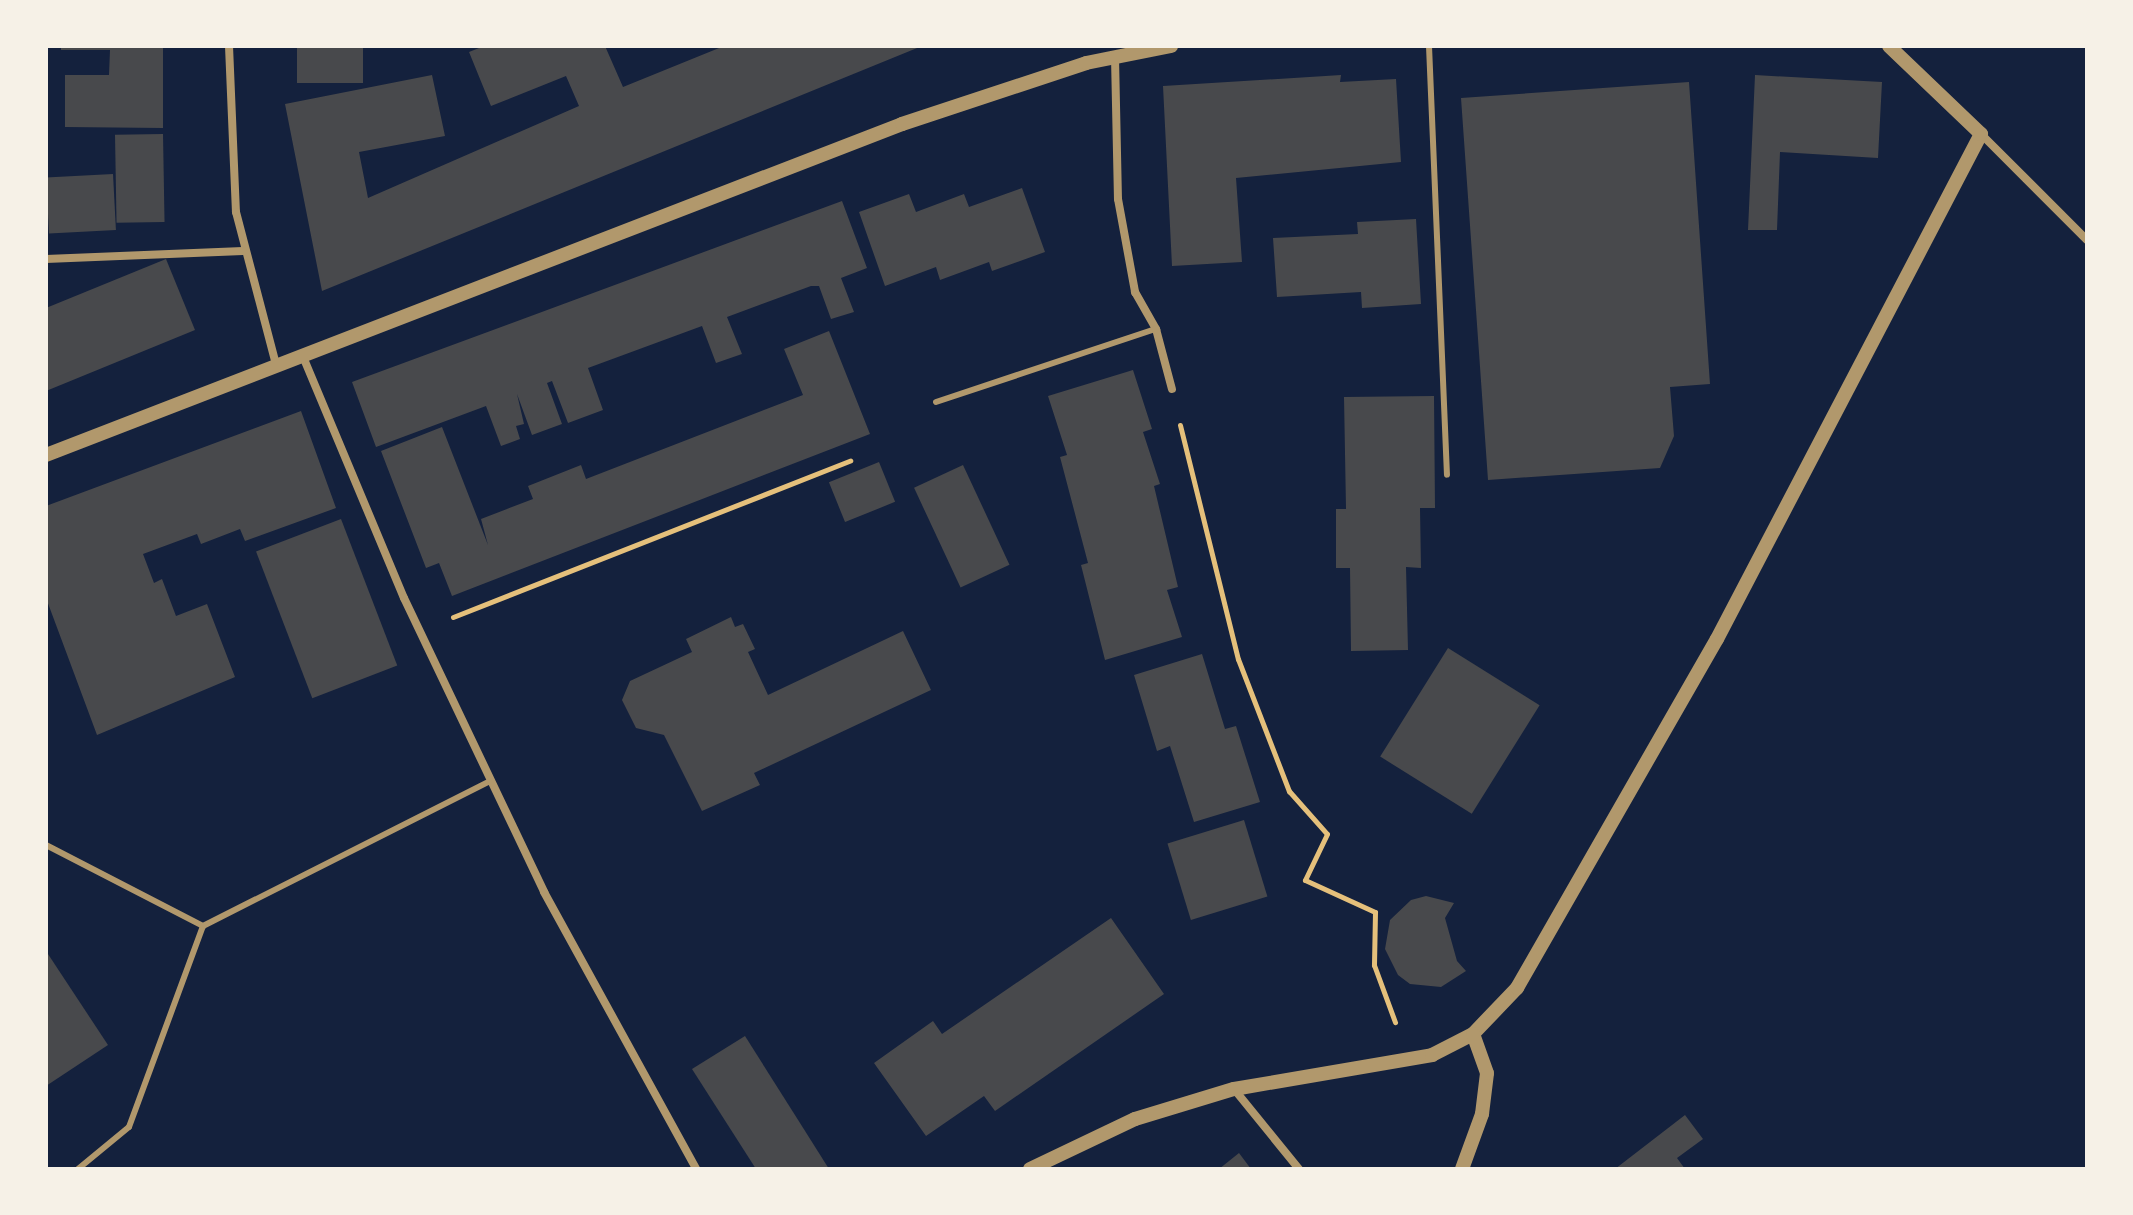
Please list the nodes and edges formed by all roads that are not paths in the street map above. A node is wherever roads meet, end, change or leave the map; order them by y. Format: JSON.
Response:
{"nodes":[{"id":1,"x":229,"y":46,"type":"edge"},
{"id":2,"x":1171,"y":46,"type":"edge"},
{"id":3,"x":1429,"y":46,"type":"edge"},
{"id":4,"x":1889,"y":46,"type":"edge"},
{"id":5,"x":1115,"y":51,"type":"edge"},
{"id":6,"x":1981,"y":134,"type":"junction"},
{"id":7,"x":2087,"y":240,"type":"edge"},
{"id":8,"x":243,"y":251,"type":"junction"},
{"id":9,"x":46,"y":259,"type":"edge"},
{"id":10,"x":1156,"y":329,"type":"junction"},
{"id":11,"x":304,"y":359,"type":"junction"},
{"id":12,"x":277,"y":369,"type":"junction"},
{"id":13,"x":1172,"y":389,"type":"road end"},
{"id":14,"x":936,"y":402,"type":"dead end"},
{"id":15,"x":46,"y":455,"type":"edge"},
{"id":16,"x":1447,"y":475,"type":"dead end"},
{"id":17,"x":490,"y":781,"type":"junction"},
{"id":18,"x":46,"y":845,"type":"edge"},
{"id":19,"x":203,"y":926,"type":"junction"},
{"id":20,"x":1473,"y":1034,"type":"junction"},
{"id":21,"x":1234,"y":1089,"type":"junction"},
{"id":22,"x":78,"y":1169,"type":"edge"},
{"id":23,"x":696,"y":1169,"type":"edge"},
{"id":24,"x":1030,"y":1169,"type":"edge"},
{"id":25,"x":1299,"y":1169,"type":"edge"},
{"id":26,"x":1462,"y":1169,"type":"edge"}],
"edges":[{"from":1,"to":8,"type":"street"},
{"from":2,"to":5,"type":"street"},
{"from":3,"to":16,"type":"lane"},
{"from":4,"to":6,"type":"street"},
{"from":5,"to":10,"type":"street"},
{"from":5,"to":11,"type":"street"},
{"from":6,"to":7,"type":"street"},
{"from":6,"to":20,"type":"street"},
{"from":8,"to":9,"type":"street"},
{"from":8,"to":12,"type":"street"},
{"from":10,"to":13,"type":"street"},
{"from":10,"to":14,"type":"lane"},
{"from":11,"to":12,"type":"street"},
{"from":11,"to":17,"type":"street"},
{"from":12,"to":15,"type":"street"},
{"from":17,"to":19,"type":"lane"},
{"from":17,"to":23,"type":"street"},
{"from":18,"to":19,"type":"lane"},
{"from":19,"to":22,"type":"lane"},
{"from":20,"to":21,"type":"street"},
{"from":20,"to":26,"type":"street"},
{"from":21,"to":24,"type":"street"},
{"from":21,"to":25,"type":"street"}]}
